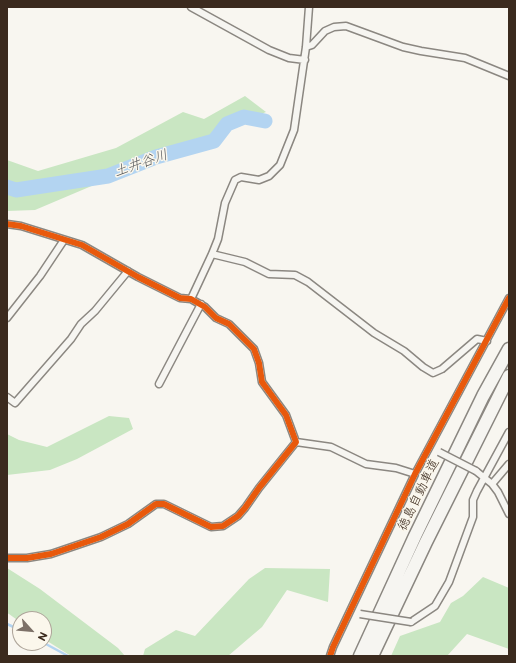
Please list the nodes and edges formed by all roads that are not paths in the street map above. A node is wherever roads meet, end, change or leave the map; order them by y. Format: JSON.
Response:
{"nodes":[{"id":1,"x":191,"y":7,"type":"edge"},
{"id":2,"x":309,"y":7,"type":"edge"},
{"id":3,"x":306,"y":47,"type":"junction"},
{"id":4,"x":305,"y":60,"type":"junction"},
{"id":5,"x":509,"y":76,"type":"edge"},
{"id":6,"x":7,"y":224,"type":"edge"},
{"id":7,"x":64,"y":240,"type":"junction"},
{"id":8,"x":212,"y":254,"type":"junction"},
{"id":9,"x":128,"y":271,"type":"junction"},
{"id":10,"x":509,"y":298,"type":"edge"},
{"id":11,"x":191,"y":299,"type":"junction"},
{"id":12,"x":201,"y":304,"type":"junction"},
{"id":13,"x":7,"y":318,"type":"edge"},
{"id":14,"x":487,"y":341,"type":"junction"},
{"id":15,"x":509,"y":349,"type":"edge"},
{"id":16,"x":509,"y":376,"type":"edge"},
{"id":17,"x":159,"y":384,"type":"dead end"},
{"id":18,"x":7,"y":396,"type":"edge"},
{"id":19,"x":509,"y":432,"type":"edge"},
{"id":20,"x":296,"y":442,"type":"junction"},
{"id":21,"x":429,"y":446,"type":"junction"},
{"id":22,"x":509,"y":464,"type":"edge"},
{"id":23,"x":415,"y":474,"type":"junction"},
{"id":24,"x":484,"y":476,"type":"junction"},
{"id":25,"x":492,"y":484,"type":"junction"},
{"id":26,"x":509,"y":514,"type":"edge"},
{"id":27,"x":7,"y":558,"type":"edge"},
{"id":28,"x":350,"y":611,"type":"junction"},
{"id":29,"x":330,"y":656,"type":"edge"},
{"id":30,"x":360,"y":656,"type":"edge"},
{"id":31,"x":372,"y":656,"type":"edge"}],
"edges":[{"from":1,"to":4,"type":"street"},
{"from":2,"to":3,"type":"street"},
{"from":3,"to":4,"type":"street"},
{"from":3,"to":5,"type":"street"},
{"from":4,"to":8,"type":"street"},
{"from":6,"to":7,"type":"street"},
{"from":7,"to":9,"type":"street"},
{"from":7,"to":13,"type":"street"},
{"from":8,"to":11,"type":"street"},
{"from":8,"to":14,"type":"street"},
{"from":9,"to":11,"type":"street"},
{"from":9,"to":18,"type":"street"},
{"from":10,"to":14,"type":"street"},
{"from":11,"to":12,"type":"street"},
{"from":12,"to":17,"type":"street"},
{"from":12,"to":20,"type":"street"},
{"from":14,"to":21,"type":"street"},
{"from":15,"to":30,"type":"highway","name":"徳島自動車道"},
{"from":16,"to":31,"type":"highway","name":"徳島自動車道"},
{"from":19,"to":24,"type":"street"},
{"from":20,"to":23,"type":"street"},
{"from":20,"to":27,"type":"street"},
{"from":21,"to":23,"type":"street"},
{"from":21,"to":24,"type":"street","bridge":true},
{"from":22,"to":25,"type":"street"},
{"from":23,"to":28,"type":"street"},
{"from":24,"to":25,"type":"street"},
{"from":24,"to":28,"type":"street","bridge":true},
{"from":25,"to":26,"type":"street"},
{"from":28,"to":29,"type":"street"}]}
